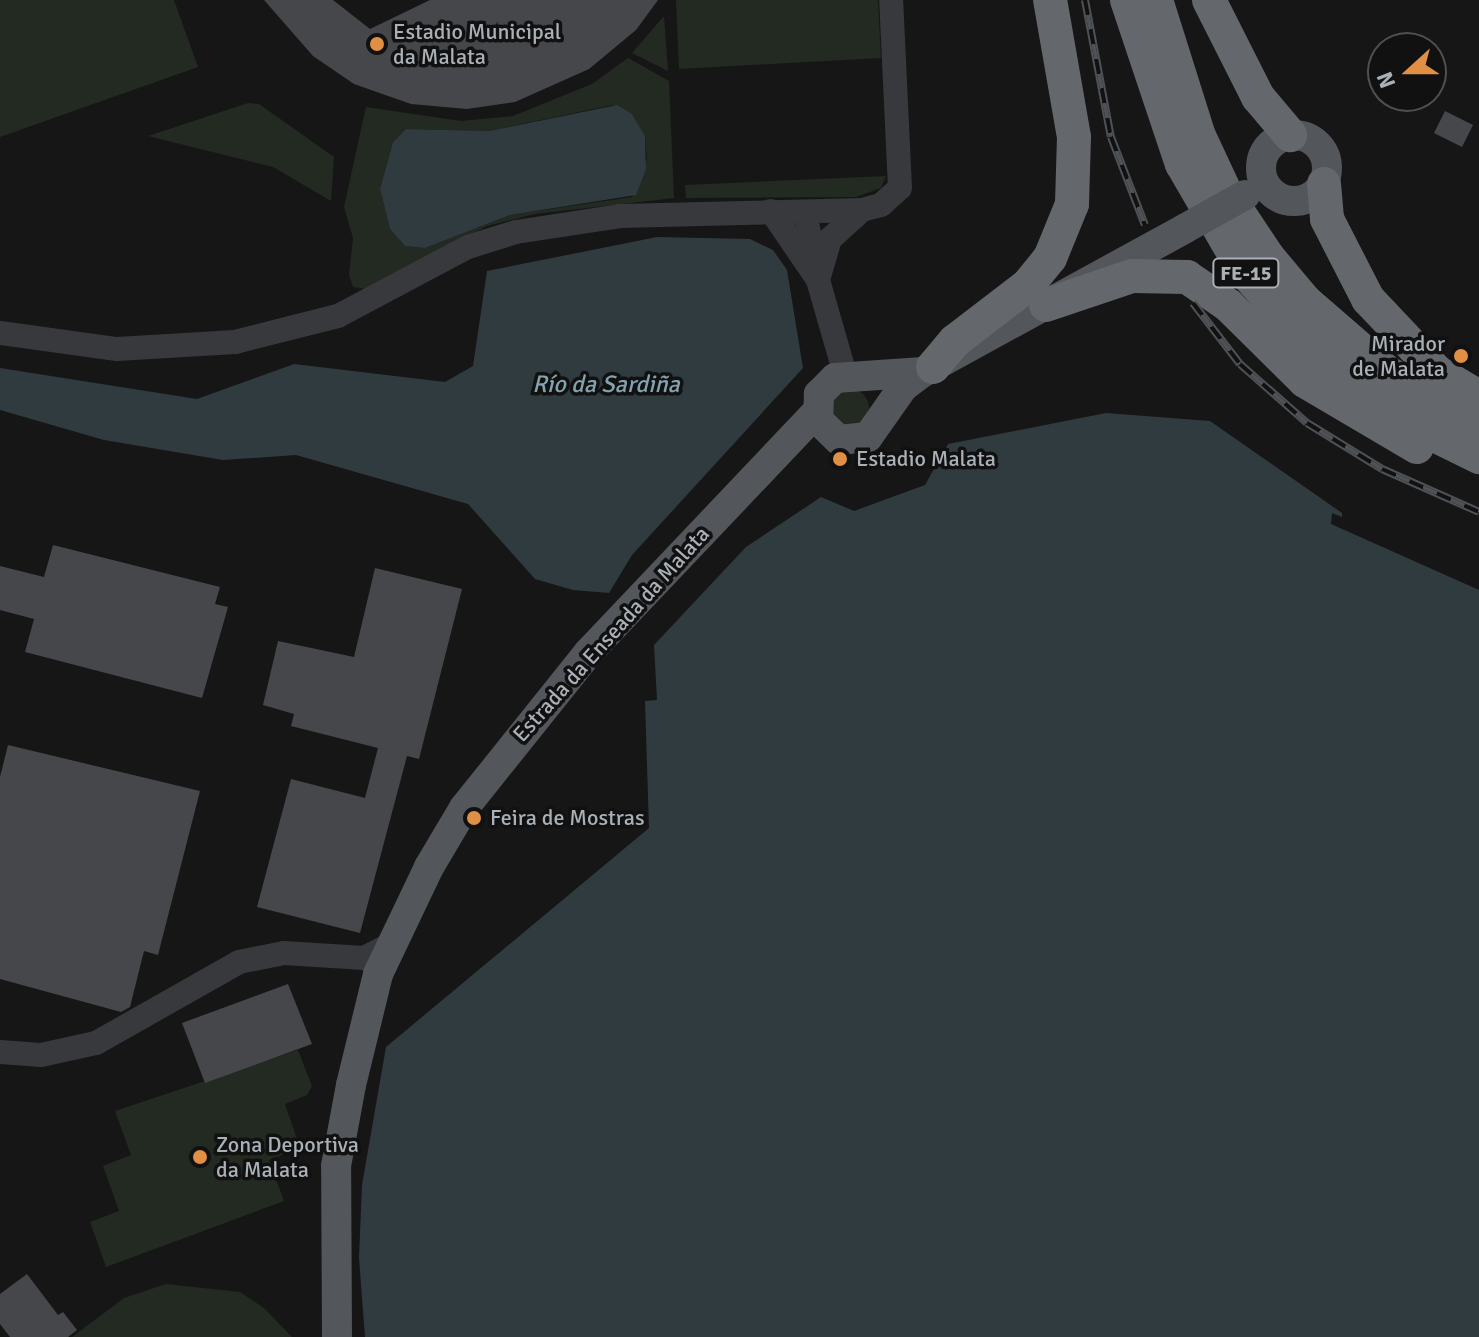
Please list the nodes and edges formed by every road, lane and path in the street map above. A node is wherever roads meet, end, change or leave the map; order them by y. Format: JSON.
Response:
{"nodes":[{"id":1,"x":891,"y":0,"type":"edge"},
{"id":2,"x":1050,"y":0,"type":"edge"},
{"id":3,"x":1127,"y":0,"type":"edge"},
{"id":4,"x":1156,"y":0,"type":"edge"},
{"id":5,"x":1209,"y":0,"type":"edge"},
{"id":6,"x":1290,"y":135,"type":"junction"},
{"id":7,"x":1324,"y":184,"type":"junction"},
{"id":8,"x":1255,"y":190,"type":"junction"},
{"id":9,"x":862,"y":210,"type":"junction"},
{"id":10,"x":771,"y":211,"type":"junction"},
{"id":11,"x":805,"y":212,"type":"junction"},
{"id":12,"x":818,"y":280,"type":"junction"},
{"id":13,"x":1046,"y":305,"type":"junction"},
{"id":14,"x":0,"y":333,"type":"edge"},
{"id":15,"x":928,"y":370,"type":"junction"},
{"id":16,"x":855,"y":376,"type":"junction"},
{"id":17,"x":1479,"y":397,"type":"edge"},
{"id":18,"x":816,"y":413,"type":"junction"},
{"id":19,"x":884,"y":413,"type":"junction"},
{"id":20,"x":1479,"y":422,"type":"edge"},
{"id":21,"x":839,"y":440,"type":"junction"},
{"id":22,"x":786,"y":449,"type":"junction"},
{"id":23,"x":1479,"y":457,"type":"edge"},
{"id":24,"x":1479,"y":475,"type":"edge"},
{"id":25,"x":393,"y":943,"type":"junction"},
{"id":26,"x":343,"y":960,"type":"junction"},
{"id":27,"x":370,"y":1004,"type":"junction"},
{"id":28,"x":0,"y":1052,"type":"edge"},
{"id":29,"x":337,"y":1337,"type":"edge"}],
"edges":[{"from":1,"to":9,"type":"street"},
{"from":2,"to":15,"type":"highway"},
{"from":3,"to":23,"type":"highway","number":"FE-15"},
{"from":4,"to":20,"type":"highway","number":"FE-15"},
{"from":5,"to":6,"type":"highway"},
{"from":6,"to":7,"type":"main road"},
{"from":6,"to":8,"type":"main road"},
{"from":7,"to":8,"type":"main road"},
{"from":7,"to":17,"type":"highway"},
{"from":8,"to":13,"type":"main road","bridge":true},
{"from":9,"to":11,"type":"street"},
{"from":9,"to":12,"type":"street"},
{"from":10,"to":11,"type":"street"},
{"from":10,"to":12,"type":"street"},
{"from":10,"to":14,"type":"street"},
{"from":11,"to":12,"type":"street"},
{"from":12,"to":16,"type":"street"},
{"from":13,"to":15,"type":"main road"},
{"from":13,"to":24,"type":"highway"},
{"from":15,"to":16,"type":"main road"},
{"from":15,"to":19,"type":"main road"},
{"from":16,"to":18,"type":"main road"},
{"from":16,"to":19,"type":"main road"},
{"from":18,"to":21,"type":"main road"},
{"from":18,"to":22,"type":"main road","name":"Estrada da Enseada da Malata"},
{"from":19,"to":21,"type":"main road"},
{"from":21,"to":22,"type":"main road"},
{"from":22,"to":25,"type":"main road","name":"Estrada da Enseada da Malata"},
{"from":25,"to":26,"type":"street"},
{"from":25,"to":27,"type":"main road","name":"Estrada da Enseada da Malata"},
{"from":26,"to":27,"type":"street"},
{"from":26,"to":28,"type":"street"},
{"from":27,"to":29,"type":"main road","name":"Estrada da Enseada da Malata"}]}
